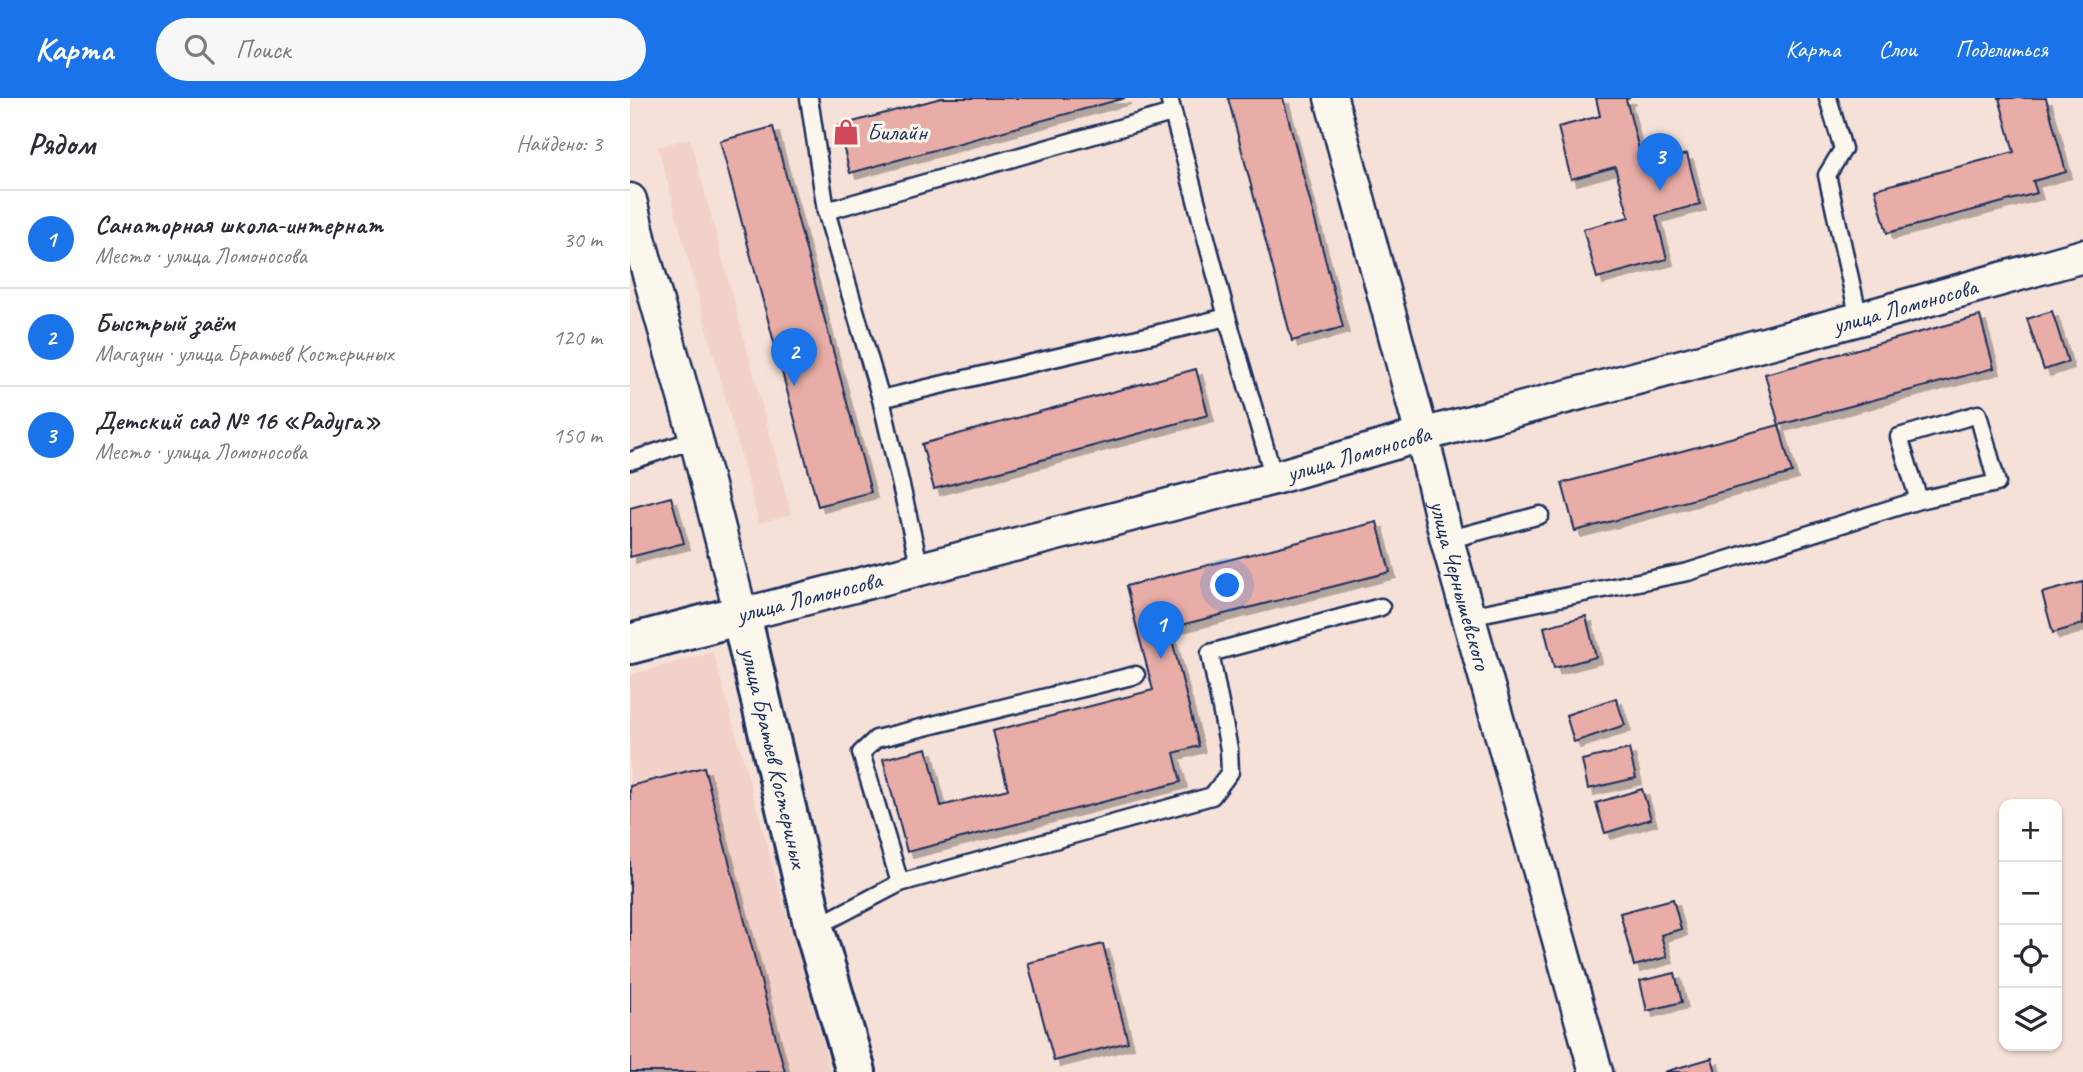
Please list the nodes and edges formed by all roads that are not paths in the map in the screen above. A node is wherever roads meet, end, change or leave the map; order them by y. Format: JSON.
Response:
{"nodes":[{"id":1,"x":809,"y":98,"type":"edge"},
{"id":2,"x":1331,"y":98,"type":"edge"},
{"id":3,"x":1828,"y":98,"type":"edge"},
{"id":4,"x":1170,"y":105,"type":"edge"},
{"id":5,"x":630,"y":200,"type":"edge"},
{"id":6,"x":826,"y":211,"type":"junction"},
{"id":7,"x":636,"y":247,"type":"edge"},
{"id":8,"x":2083,"y":256,"type":"edge"},
{"id":9,"x":1227,"y":317,"type":"junction"},
{"id":10,"x":1859,"y":319,"type":"junction"},
{"id":11,"x":881,"y":399,"type":"junction"},
{"id":12,"x":1422,"y":435,"type":"junction"},
{"id":13,"x":696,"y":439,"type":"junction"},
{"id":14,"x":630,"y":461,"type":"edge"},
{"id":15,"x":1274,"y":478,"type":"junction"},
{"id":16,"x":1919,"y":500,"type":"junction"},
{"id":17,"x":1540,"y":515,"type":"dead end"},
{"id":18,"x":1447,"y":540,"type":"junction"},
{"id":19,"x":920,"y":568,"type":"junction"},
{"id":20,"x":1381,"y":607,"type":"dead end"},
{"id":21,"x":741,"y":615,"type":"junction"},
{"id":22,"x":1469,"y":616,"type":"junction"},
{"id":23,"x":630,"y":644,"type":"edge"},
{"id":24,"x":1136,"y":675,"type":"dead end"},
{"id":25,"x":900,"y":883,"type":"junction"},
{"id":26,"x":814,"y":928,"type":"junction"},
{"id":27,"x":856,"y":1072,"type":"edge"},
{"id":28,"x":1596,"y":1072,"type":"edge"}],
"edges":[{"from":1,"to":6,"type":"lane"},
{"from":2,"to":12,"type":"street","name":"улица Чернышевского"},
{"from":3,"to":10,"type":"lane"},
{"from":4,"to":6,"type":"lane"},
{"from":4,"to":9,"type":"lane"},
{"from":5,"to":7,"type":"street","name":"улица Братьев Костериных"},
{"from":6,"to":11,"type":"lane"},
{"from":7,"to":13,"type":"street","name":"улица Братьев Костериных"},
{"from":8,"to":10,"type":"street","name":"улица Ломоносова"},
{"from":9,"to":11,"type":"lane"},
{"from":9,"to":15,"type":"lane"},
{"from":10,"to":12,"type":"street","name":"улица Ломоносова"},
{"from":11,"to":19,"type":"lane"},
{"from":12,"to":15,"type":"street","name":"улица Ломоносова"},
{"from":12,"to":18,"type":"street","name":"улица Чернышевского"},
{"from":13,"to":14,"type":"lane"},
{"from":13,"to":21,"type":"street","name":"улица Братьев Костериных"},
{"from":15,"to":19,"type":"street","name":"улица Ломоносова"},
{"from":16,"to":16,"type":"lane"},
{"from":16,"to":22,"type":"lane"},
{"from":17,"to":18,"type":"lane"},
{"from":18,"to":22,"type":"street","name":"улица Чернышевского"},
{"from":19,"to":21,"type":"street","name":"улица Ломоносова"},
{"from":20,"to":25,"type":"lane"},
{"from":21,"to":23,"type":"street","name":"улица Ломоносова"},
{"from":21,"to":26,"type":"street","name":"улица Братьев Костериных"},
{"from":22,"to":28,"type":"street","name":"улица Чернышевского"},
{"from":24,"to":25,"type":"lane"},
{"from":25,"to":26,"type":"lane"},
{"from":26,"to":27,"type":"street","name":"улица Братьев Костериных"}]}
